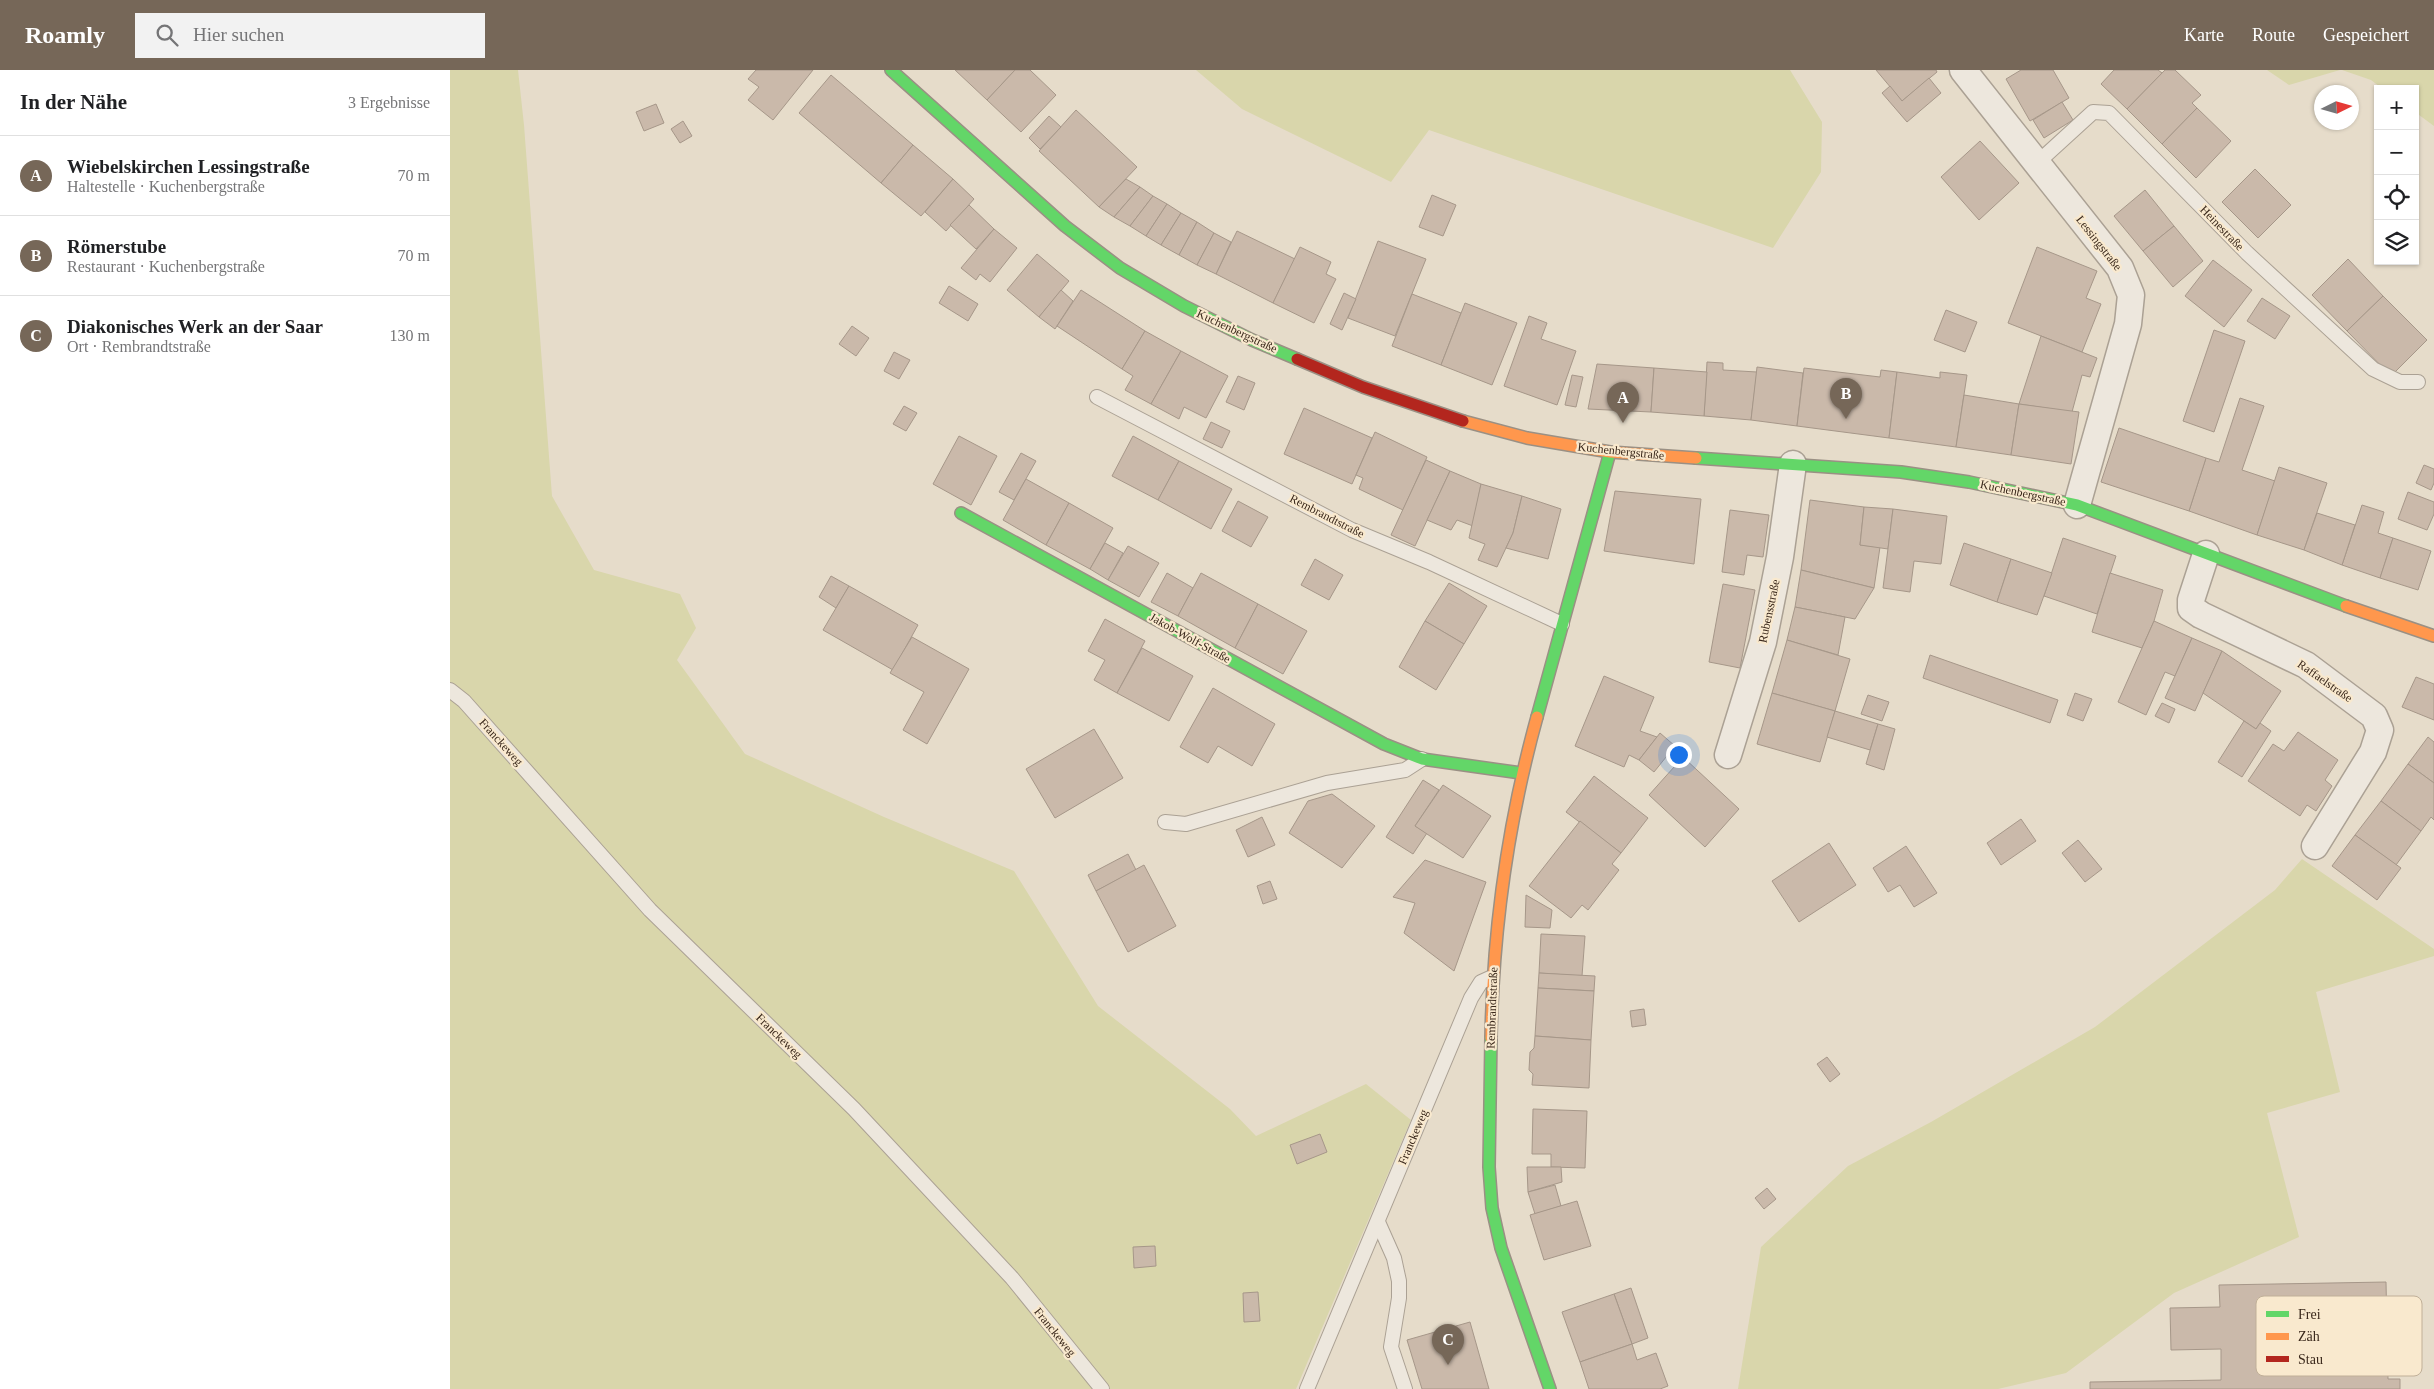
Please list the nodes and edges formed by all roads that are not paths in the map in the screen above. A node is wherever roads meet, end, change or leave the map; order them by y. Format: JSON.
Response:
{"nodes":[{"id":1,"x":891,"y":70,"type":"edge"},
{"id":2,"x":1963,"y":70,"type":"edge"},
{"id":3,"x":2036,"y":164,"type":"junction"},
{"id":4,"x":2418,"y":382,"type":"dead end"},
{"id":5,"x":1097,"y":397,"type":"dead end"},
{"id":6,"x":1610,"y":452,"type":"junction"},
{"id":7,"x":1793,"y":464,"type":"junction"},
{"id":8,"x":2076,"y":505,"type":"junction"},
{"id":9,"x":961,"y":513,"type":"dead end"},
{"id":10,"x":2206,"y":554,"type":"junction"},
{"id":11,"x":1562,"y":624,"type":"junction"},
{"id":12,"x":2434,"y":636,"type":"edge"},
{"id":13,"x":450,"y":690,"type":"edge"},
{"id":14,"x":1728,"y":755,"type":"dead end"},
{"id":15,"x":1422,"y":759,"type":"junction"},
{"id":16,"x":1521,"y":773,"type":"junction"},
{"id":17,"x":1166,"y":822,"type":"dead end"},
{"id":18,"x":2315,"y":846,"type":"dead end"},
{"id":19,"x":1492,"y":976,"type":"junction"},
{"id":20,"x":1378,"y":1222,"type":"junction"},
{"id":21,"x":1102,"y":1389,"type":"edge"},
{"id":22,"x":1307,"y":1389,"type":"edge"},
{"id":23,"x":1405,"y":1389,"type":"edge"},
{"id":24,"x":1550,"y":1389,"type":"edge"}],
"edges":[{"from":1,"to":6,"type":"main road","name":"Kuchenbergstraße"},
{"from":2,"to":3,"type":"street","name":"Lessingstraße"},
{"from":3,"to":4,"type":"lane","name":"Heinestraße"},
{"from":3,"to":8,"type":"street","name":"Lessingstraße"},
{"from":5,"to":11,"type":"lane","name":"Rembrandtstraße"},
{"from":6,"to":7,"type":"main road","name":"Kuchenbergstraße"},
{"from":6,"to":11,"type":"main road","name":"Rembrandtstraße"},
{"from":7,"to":8,"type":"main road","name":"Kuchenbergstraße"},
{"from":7,"to":14,"type":"street","name":"Rubensstraße"},
{"from":8,"to":10,"type":"main road","name":"Kuchenbergstraße"},
{"from":9,"to":15,"type":"main road","name":"Jakob-Wolf-Straße"},
{"from":10,"to":12,"type":"main road","name":"Kuchenbergstraße"},
{"from":10,"to":18,"type":"street","name":"Raffaelstraße"},
{"from":11,"to":16,"type":"main road","name":"Rembrandtstraße"},
{"from":13,"to":21,"type":"lane","name":"Franckeweg"},
{"from":15,"to":16,"type":"main road","name":"Jakob-Wolf-Straße"},
{"from":15,"to":17,"type":"lane"},
{"from":16,"to":19,"type":"main road","name":"Rembrandtstraße"},
{"from":19,"to":20,"type":"lane","name":"Franckeweg"},
{"from":19,"to":24,"type":"main road","name":"Rembrandtstraße"},
{"from":20,"to":22,"type":"lane","name":"Franckeweg"},
{"from":20,"to":23,"type":"lane"}]}
